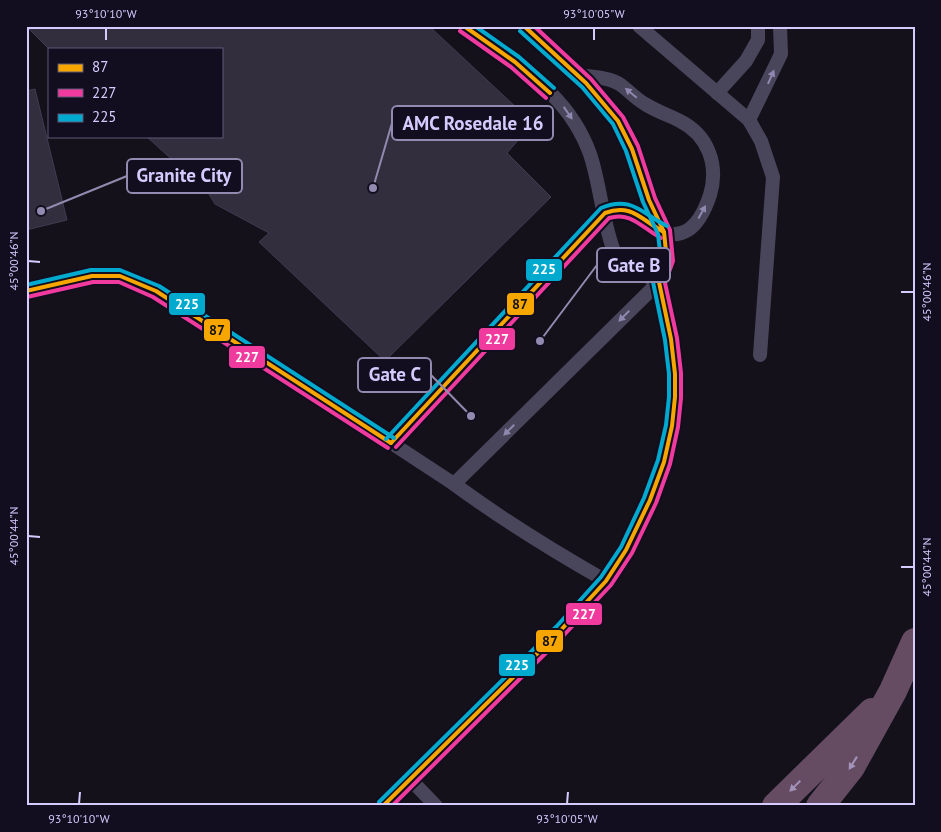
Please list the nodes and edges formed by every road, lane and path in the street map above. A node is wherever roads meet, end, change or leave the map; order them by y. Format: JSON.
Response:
{"nodes":[{"id":1,"x":464,"y":26,"type":"edge"},
{"id":2,"x":524,"y":26,"type":"edge"},
{"id":3,"x":639,"y":26,"type":"edge"},
{"id":4,"x":758,"y":26,"type":"edge"},
{"id":5,"x":780,"y":26,"type":"edge"},
{"id":6,"x":577,"y":75,"type":"junction"},
{"id":7,"x":717,"y":93,"type":"junction"},
{"id":8,"x":749,"y":120,"type":"junction"},
{"id":9,"x":604,"y":213,"type":"junction"},
{"id":10,"x":664,"y":232,"type":"junction"},
{"id":11,"x":659,"y":282,"type":"junction"},
{"id":12,"x":26,"y":291,"type":"edge"},
{"id":13,"x":760,"y":355,"type":"dead end"},
{"id":14,"x":391,"y":443,"type":"junction"},
{"id":15,"x":454,"y":484,"type":"junction"},
{"id":16,"x":606,"y":581,"type":"junction"},
{"id":17,"x":915,"y":642,"type":"edge"},
{"id":18,"x":893,"y":691,"type":"junction"},
{"id":19,"x":410,"y":778,"type":"junction"},
{"id":20,"x":383,"y":806,"type":"edge"},
{"id":21,"x":436,"y":806,"type":"edge"},
{"id":22,"x":776,"y":806,"type":"edge"},
{"id":23,"x":820,"y":806,"type":"edge"}],
"edges":[{"from":1,"to":9,"type":"lane","one_way":true},
{"from":2,"to":6,"type":"lane"},
{"from":3,"to":7,"type":"lane"},
{"from":4,"to":7,"type":"lane"},
{"from":8,"to":5,"type":"lane","one_way":true},
{"from":6,"to":10,"type":"lane"},
{"from":10,"to":6,"type":"lane","one_way":true},
{"from":7,"to":8,"type":"lane"},
{"from":8,"to":13,"type":"lane"},
{"from":9,"to":10,"type":"lane"},
{"from":9,"to":11,"type":"lane"},
{"from":9,"to":14,"type":"lane"},
{"from":10,"to":11,"type":"lane"},
{"from":11,"to":15,"type":"lane","one_way":true},
{"from":11,"to":16,"type":"lane"},
{"from":12,"to":14,"type":"lane"},
{"from":14,"to":15,"type":"lane"},
{"from":15,"to":16,"type":"lane"},
{"from":16,"to":19,"type":"lane"},
{"from":17,"to":18,"type":"highway"},
{"from":18,"to":22,"type":"highway","one_way":true},
{"from":18,"to":23,"type":"highway","one_way":true},
{"from":19,"to":20,"type":"lane"},
{"from":19,"to":21,"type":"lane"}]}
